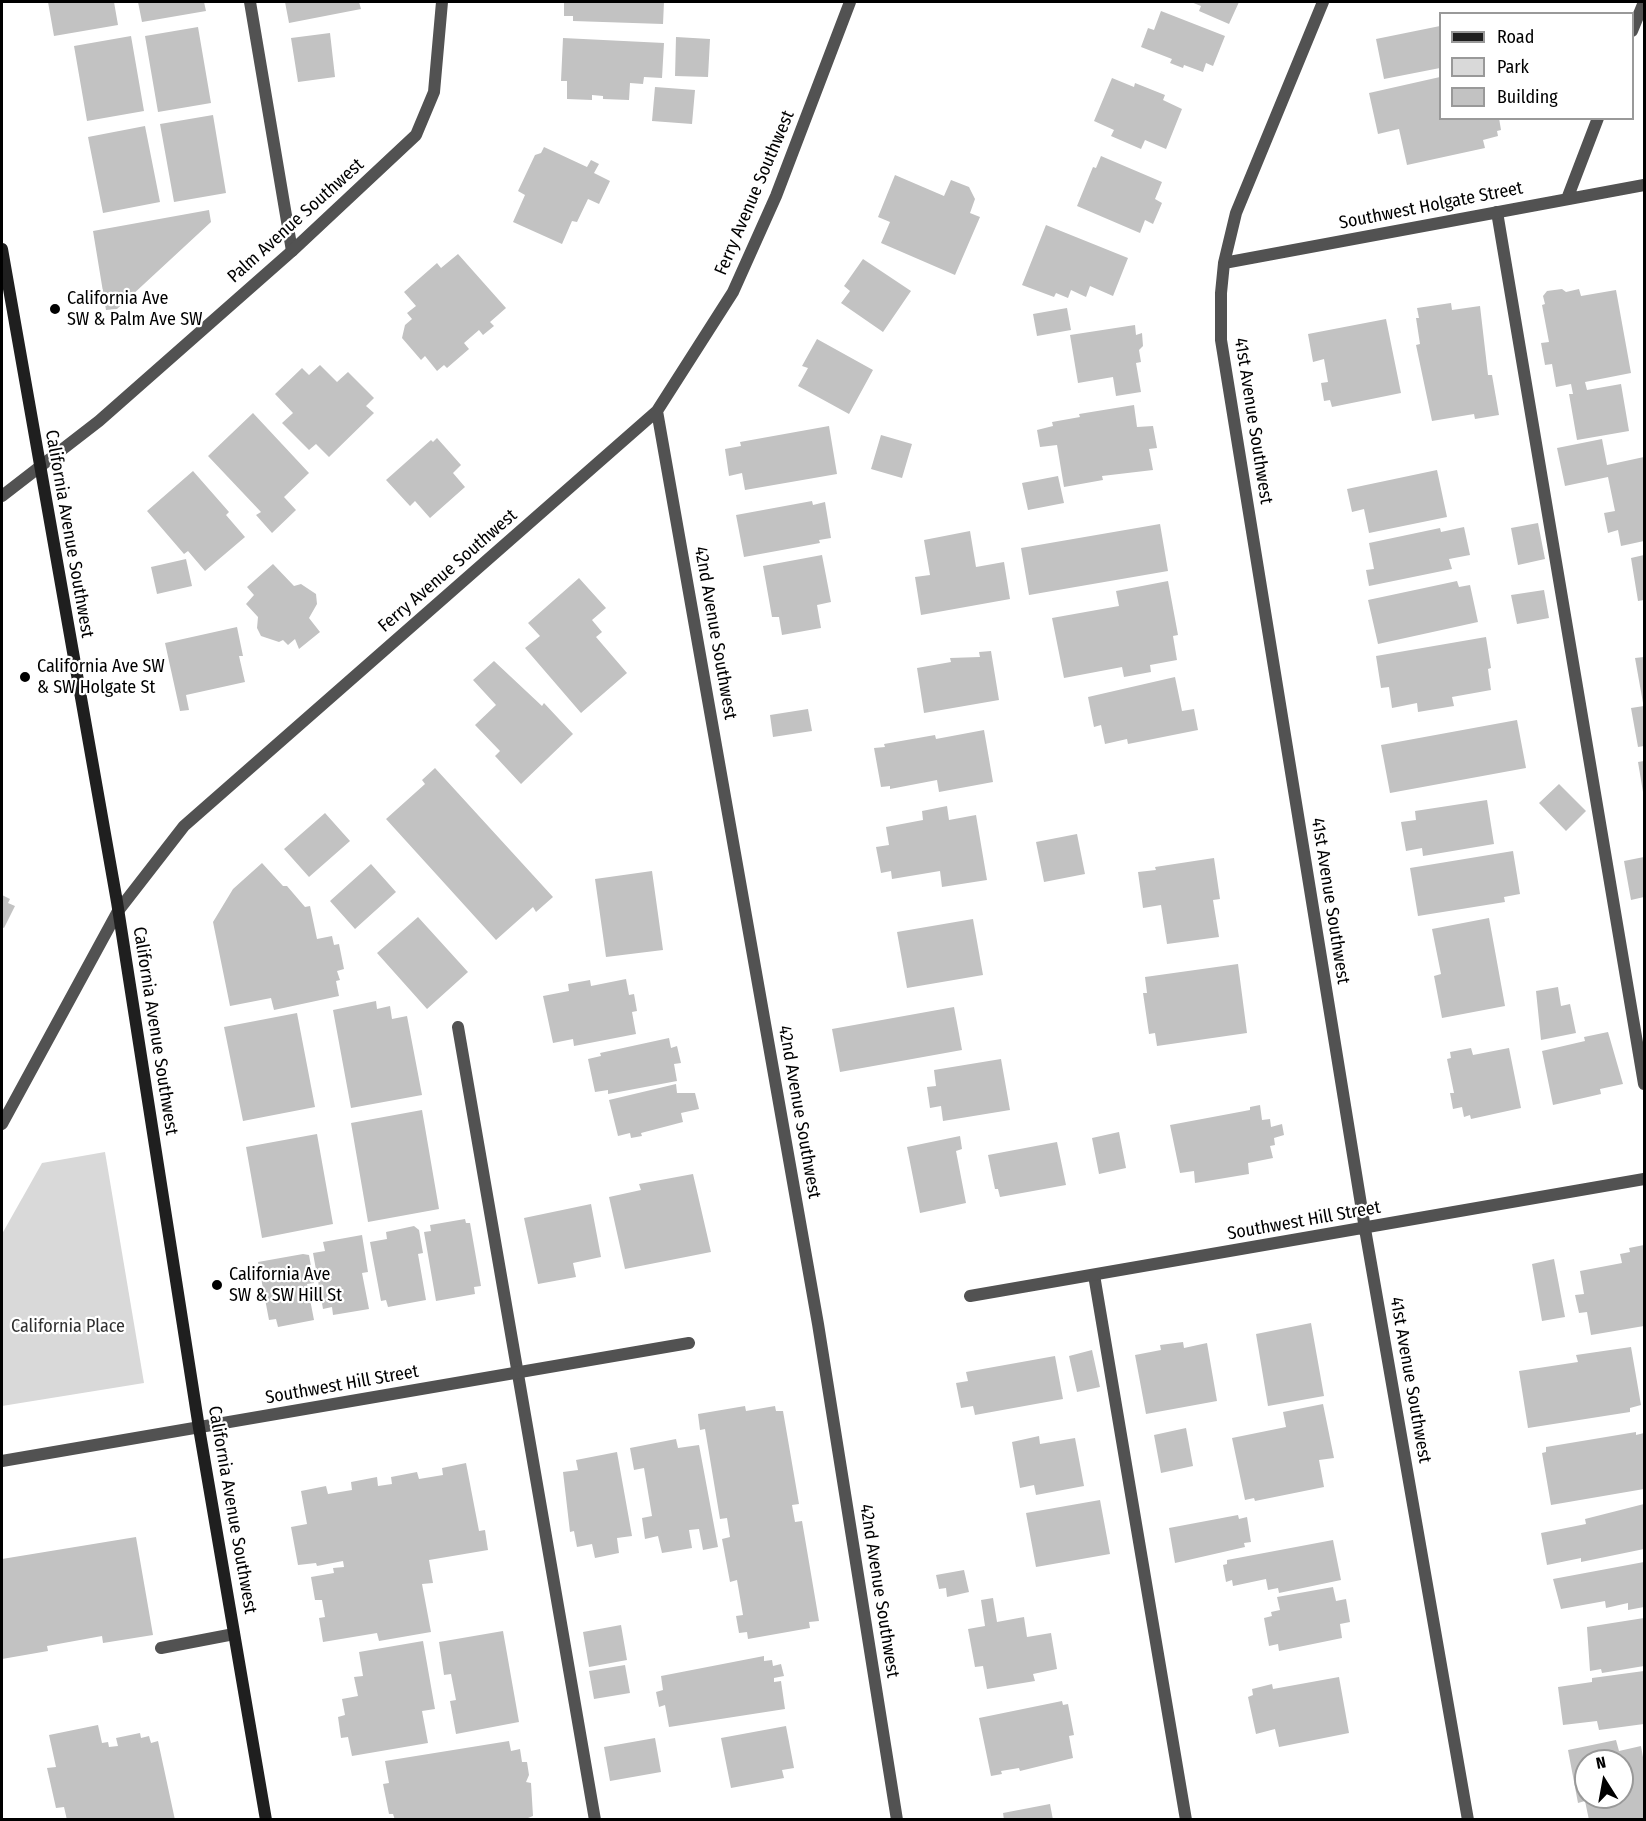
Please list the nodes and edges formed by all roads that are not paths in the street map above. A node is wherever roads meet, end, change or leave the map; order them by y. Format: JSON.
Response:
{"nodes":[{"id":1,"x":250,"y":2,"type":"edge"},
{"id":2,"x":442,"y":2,"type":"edge"},
{"id":3,"x":850,"y":2,"type":"edge"},
{"id":4,"x":1323,"y":2,"type":"edge"},
{"id":5,"x":1644,"y":2,"type":"edge"},
{"id":6,"x":1634,"y":26,"type":"edge"},
{"id":7,"x":1597,"y":120,"type":"edge"},
{"id":8,"x":1644,"y":185,"type":"edge"},
{"id":9,"x":1567,"y":199,"type":"junction"},
{"id":10,"x":1497,"y":212,"type":"junction"},
{"id":11,"x":2,"y":249,"type":"edge"},
{"id":12,"x":292,"y":251,"type":"junction"},
{"id":13,"x":1224,"y":263,"type":"junction"},
{"id":14,"x":657,"y":411,"type":"junction"},
{"id":15,"x":39,"y":469,"type":"junction"},
{"id":16,"x":2,"y":496,"type":"edge"},
{"id":17,"x":118,"y":911,"type":"junction"},
{"id":18,"x":458,"y":1027,"type":"dead end"},
{"id":19,"x":1644,"y":1084,"type":"edge"},
{"id":20,"x":2,"y":1124,"type":"edge"},
{"id":21,"x":1644,"y":1179,"type":"edge"},
{"id":22,"x":1365,"y":1229,"type":"junction"},
{"id":23,"x":1094,"y":1275,"type":"junction"},
{"id":24,"x":970,"y":1296,"type":"dead end"},
{"id":25,"x":689,"y":1343,"type":"dead end"},
{"id":26,"x":518,"y":1373,"type":"junction"},
{"id":27,"x":199,"y":1428,"type":"junction"},
{"id":28,"x":2,"y":1461,"type":"edge"},
{"id":29,"x":234,"y":1634,"type":"junction"},
{"id":30,"x":161,"y":1648,"type":"dead end"},
{"id":31,"x":266,"y":1820,"type":"edge"},
{"id":32,"x":595,"y":1820,"type":"edge"},
{"id":33,"x":897,"y":1820,"type":"edge"},
{"id":34,"x":1186,"y":1820,"type":"edge"},
{"id":35,"x":1468,"y":1820,"type":"edge"}],
"edges":[{"from":1,"to":12,"type":"street"},
{"from":2,"to":12,"type":"street","name":"Palm Avenue Southwest"},
{"from":3,"to":14,"type":"street","name":"Ferry Avenue Southwest"},
{"from":4,"to":13,"type":"street","name":"41st Avenue Southwest"},
{"from":5,"to":6,"type":"street"},
{"from":7,"to":9,"type":"street"},
{"from":8,"to":9,"type":"street","name":"Southwest Holgate Street"},
{"from":9,"to":10,"type":"street","name":"Southwest Holgate Street"},
{"from":10,"to":13,"type":"street","name":"Southwest Holgate Street"},
{"from":10,"to":19,"type":"street"},
{"from":11,"to":15,"type":"main road","name":"California Avenue Southwest"},
{"from":12,"to":15,"type":"street","name":"Palm Avenue Southwest"},
{"from":13,"to":22,"type":"street","name":"41st Avenue Southwest"},
{"from":14,"to":17,"type":"street","name":"Ferry Avenue Southwest"},
{"from":14,"to":33,"type":"street","name":"42nd Avenue Southwest"},
{"from":15,"to":16,"type":"street"},
{"from":15,"to":17,"type":"main road","name":"California Avenue Southwest"},
{"from":17,"to":20,"type":"street","name":"Ferry Avenue Southwest"},
{"from":17,"to":27,"type":"main road","name":"California Avenue Southwest"},
{"from":18,"to":26,"type":"street"},
{"from":21,"to":22,"type":"street","name":"Southwest Hill Street"},
{"from":22,"to":23,"type":"street","name":"Southwest Hill Street"},
{"from":22,"to":35,"type":"street","name":"41st Avenue Southwest"},
{"from":23,"to":24,"type":"street","name":"Southwest Hill Street"},
{"from":23,"to":34,"type":"street"},
{"from":25,"to":26,"type":"street","name":"Southwest Hill Street"},
{"from":26,"to":27,"type":"street","name":"Southwest Hill Street"},
{"from":26,"to":32,"type":"street"},
{"from":27,"to":28,"type":"street","name":"Southwest Hill Street"},
{"from":27,"to":29,"type":"main road","name":"California Avenue Southwest"},
{"from":29,"to":30,"type":"street"},
{"from":29,"to":31,"type":"main road","name":"California Avenue Southwest"}]}
